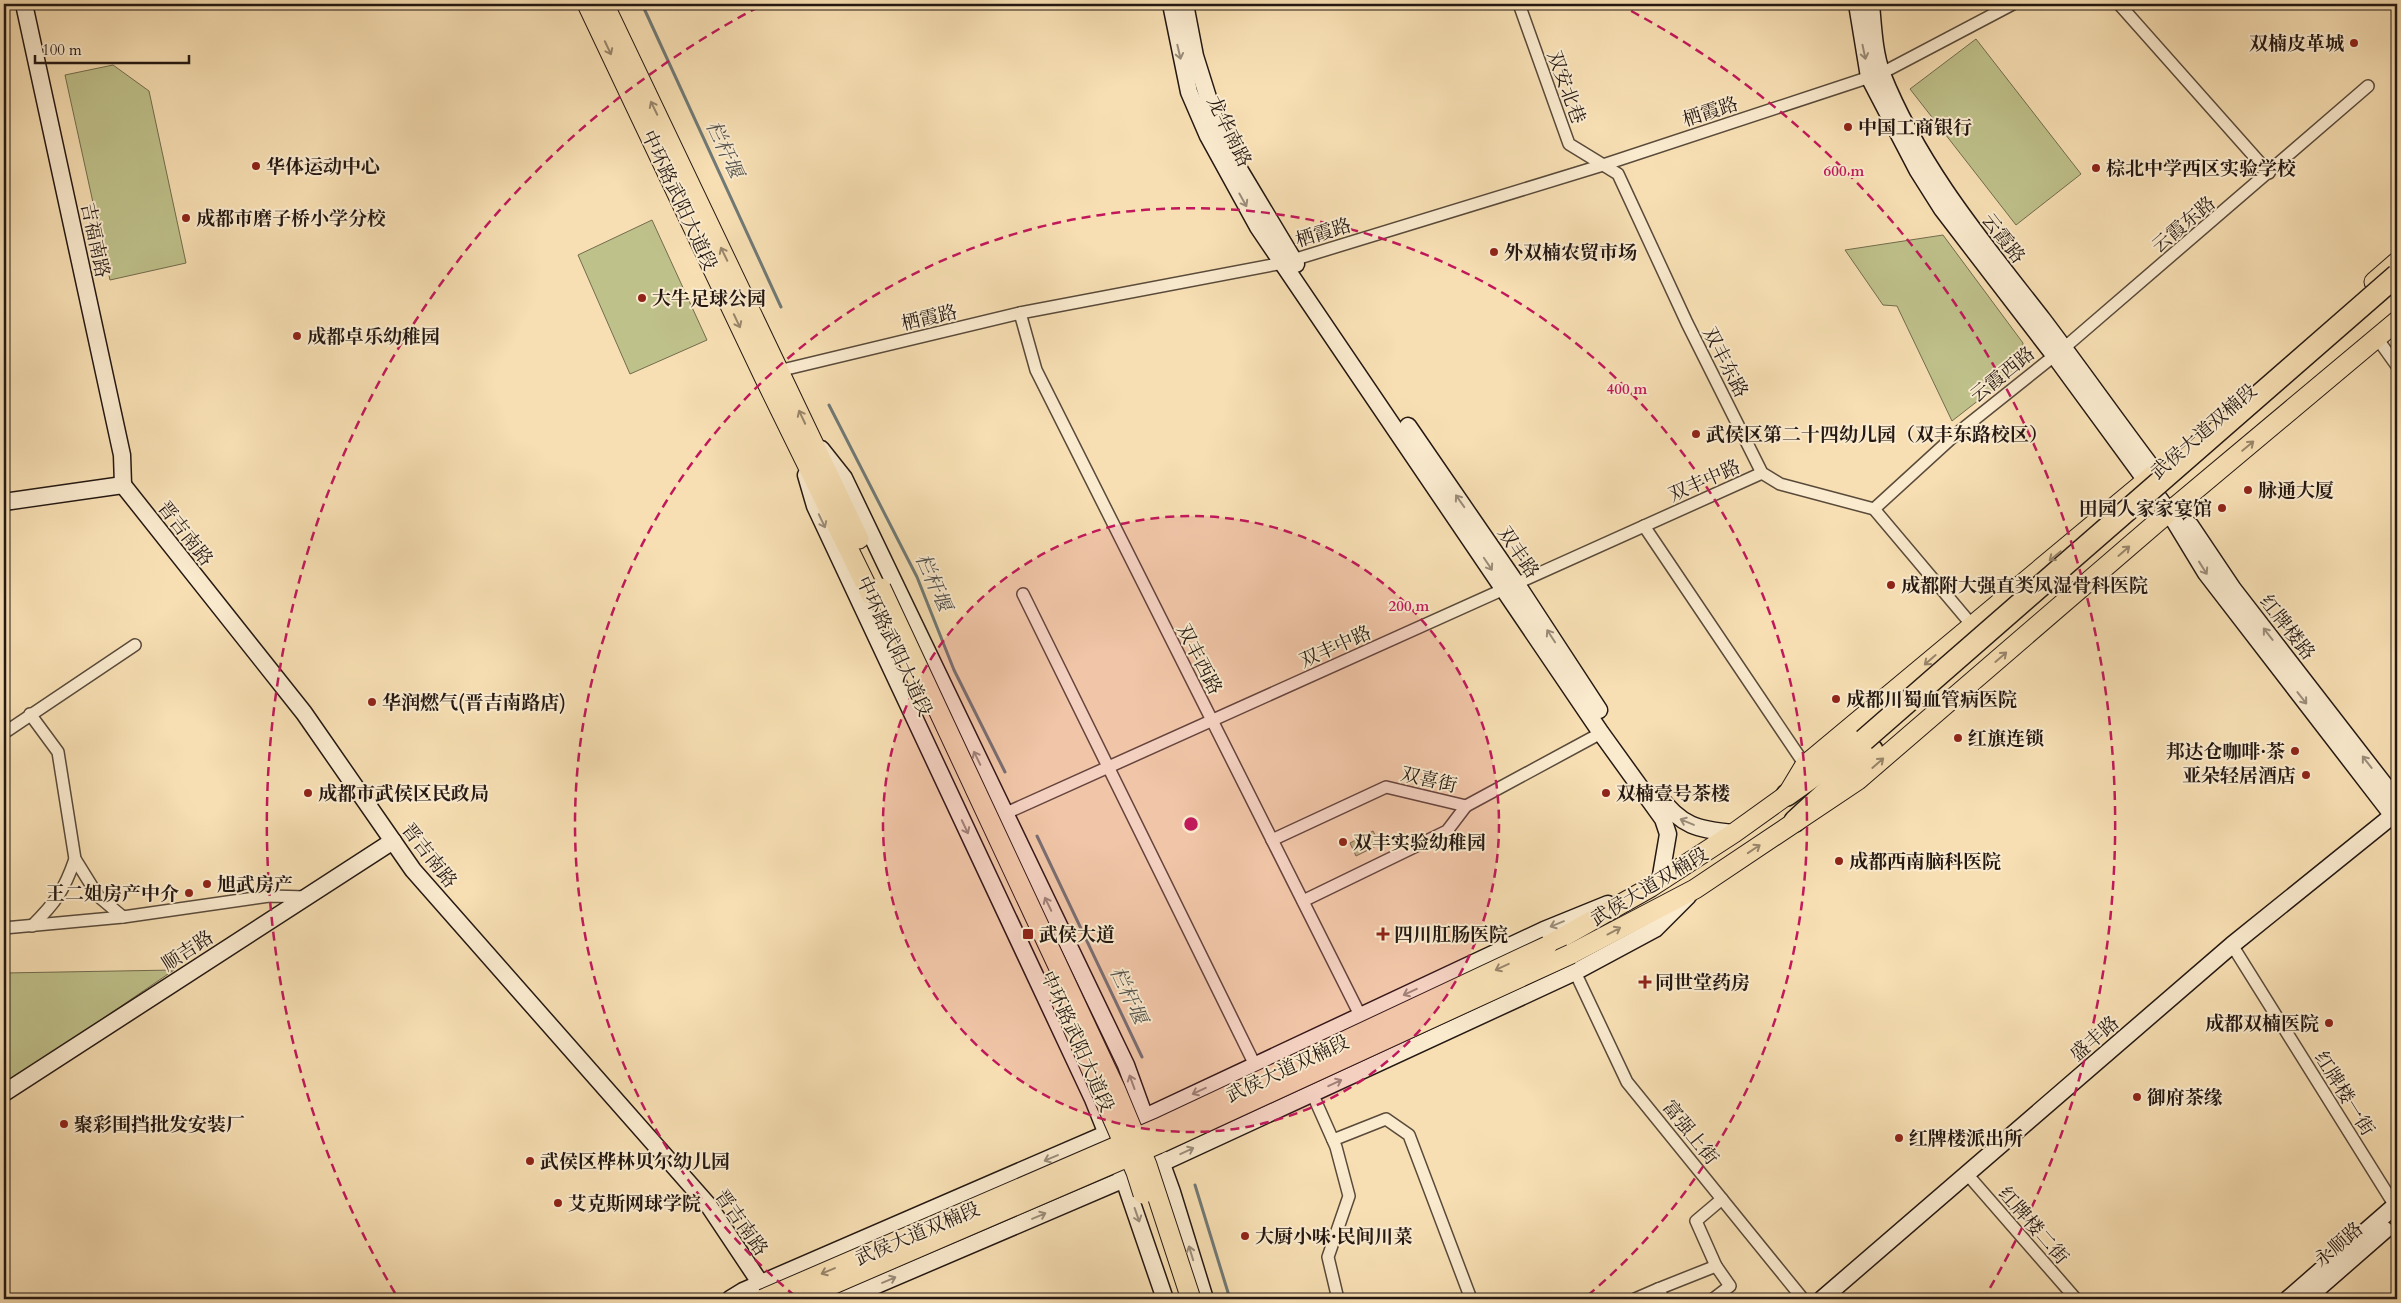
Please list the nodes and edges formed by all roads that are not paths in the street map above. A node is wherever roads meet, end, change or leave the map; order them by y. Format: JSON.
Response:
{"nodes":[{"id":1,"x":24,"y":4,"type":"edge"},
{"id":2,"x":587,"y":4,"type":"edge"},
{"id":3,"x":604,"y":4,"type":"edge"},
{"id":4,"x":1171,"y":4,"type":"edge"},
{"id":5,"x":1185,"y":4,"type":"edge"},
{"id":6,"x":1519,"y":4,"type":"edge"},
{"id":7,"x":1857,"y":4,"type":"edge"},
{"id":8,"x":1870,"y":4,"type":"edge"},
{"id":9,"x":2013,"y":4,"type":"edge"},
{"id":10,"x":2119,"y":4,"type":"edge"},
{"id":11,"x":1875,"y":75,"type":"junction"},
{"id":12,"x":2368,"y":86,"type":"dead end"},
{"id":13,"x":1603,"y":165,"type":"junction"},
{"id":14,"x":2269,"y":174,"type":"junction"},
{"id":15,"x":1288,"y":261,"type":"junction"},
{"id":16,"x":2397,"y":262,"type":"edge"},
{"id":17,"x":2397,"y":275,"type":"edge"},
{"id":18,"x":2397,"y":292,"type":"edge"},
{"id":19,"x":1020,"y":313,"type":"junction"},
{"id":20,"x":2397,"y":321,"type":"edge"},
{"id":21,"x":2378,"y":338,"type":"junction"},
{"id":22,"x":2059,"y":351,"type":"junction"},
{"id":23,"x":2397,"y":366,"type":"edge"},
{"id":24,"x":772,"y":373,"type":"junction"},
{"id":25,"x":804,"y":440,"type":"junction"},
{"id":26,"x":1762,"y":473,"type":"junction"},
{"id":27,"x":2151,"y":477,"type":"junction"},
{"id":28,"x":123,"y":485,"type":"junction"},
{"id":29,"x":4,"y":502,"type":"edge"},
{"id":30,"x":2174,"y":508,"type":"junction"},
{"id":31,"x":1874,"y":509,"type":"junction"},
{"id":32,"x":1644,"y":526,"type":"junction"},
{"id":33,"x":1511,"y":586,"type":"junction"},
{"id":34,"x":876,"y":591,"type":"junction"},
{"id":35,"x":1023,"y":594,"type":"dead end"},
{"id":36,"x":1971,"y":624,"type":"junction"},
{"id":37,"x":135,"y":645,"type":"dead end"},
{"id":38,"x":30,"y":714,"type":"junction"},
{"id":39,"x":1212,"y":720,"type":"junction"},
{"id":40,"x":1601,"y":732,"type":"junction"},
{"id":41,"x":4,"y":733,"type":"edge"},
{"id":42,"x":1868,"y":745,"type":"junction"},
{"id":43,"x":1805,"y":765,"type":"junction"},
{"id":44,"x":1108,"y":767,"type":"junction"},
{"id":45,"x":1787,"y":795,"type":"junction"},
{"id":46,"x":1466,"y":806,"type":"junction"},
{"id":47,"x":2396,"y":812,"type":"edge"},
{"id":48,"x":1004,"y":814,"type":"junction"},
{"id":49,"x":1795,"y":821,"type":"junction"},
{"id":50,"x":1734,"y":833,"type":"junction"},
{"id":51,"x":1272,"y":840,"type":"junction"},
{"id":52,"x":393,"y":841,"type":"junction"},
{"id":53,"x":75,"y":859,"type":"junction"},
{"id":54,"x":1656,"y":884,"type":"junction"},
{"id":55,"x":307,"y":896,"type":"junction"},
{"id":56,"x":1303,"y":901,"type":"junction"},
{"id":57,"x":123,"y":917,"type":"junction"},
{"id":58,"x":32,"y":926,"type":"junction"},
{"id":59,"x":4,"y":928,"type":"edge"},
{"id":60,"x":2232,"y":945,"type":"junction"},
{"id":61,"x":1573,"y":963,"type":"junction"},
{"id":62,"x":1360,"y":1015,"type":"junction"},
{"id":63,"x":1255,"y":1065,"type":"junction"},
{"id":64,"x":4,"y":1093,"type":"edge"},
{"id":65,"x":1312,"y":1094,"type":"junction"},
{"id":66,"x":1145,"y":1117,"type":"junction"},
{"id":67,"x":1107,"y":1134,"type":"junction"},
{"id":68,"x":1333,"y":1140,"type":"junction"},
{"id":69,"x":1162,"y":1163,"type":"junction"},
{"id":70,"x":1967,"y":1174,"type":"junction"},
{"id":71,"x":1125,"y":1180,"type":"junction"},
{"id":72,"x":1722,"y":1199,"type":"junction"},
{"id":73,"x":2397,"y":1210,"type":"edge"},
{"id":74,"x":1716,"y":1266,"type":"junction"},
{"id":75,"x":1658,"y":1289,"type":"junction"},
{"id":76,"x":762,"y":1291,"type":"edge"},
{"id":77,"x":730,"y":1299,"type":"edge"},
{"id":78,"x":799,"y":1299,"type":"edge"},
{"id":79,"x":844,"y":1299,"type":"edge"},
{"id":80,"x":1165,"y":1299,"type":"edge"},
{"id":81,"x":1178,"y":1299,"type":"edge"},
{"id":82,"x":1191,"y":1299,"type":"edge"},
{"id":83,"x":1205,"y":1299,"type":"edge"},
{"id":84,"x":1338,"y":1299,"type":"edge"},
{"id":85,"x":1471,"y":1299,"type":"edge"},
{"id":86,"x":1636,"y":1299,"type":"edge"},
{"id":87,"x":1664,"y":1299,"type":"edge"},
{"id":88,"x":1713,"y":1299,"type":"edge"},
{"id":89,"x":1803,"y":1299,"type":"edge"},
{"id":90,"x":1822,"y":1299,"type":"edge"},
{"id":91,"x":2076,"y":1299,"type":"edge"},
{"id":92,"x":2288,"y":1299,"type":"edge"},
{"id":93,"x":2306,"y":1299,"type":"edge"}],
"edges":[{"from":1,"to":28,"type":"street","name":"吉福南路"},
{"from":2,"to":24,"type":"main road","name":"中环路武阳大道段","one_way":true},
{"from":24,"to":3,"type":"main road","name":"中环路武阳大道段","one_way":true},
{"from":4,"to":15,"type":"street","name":"龙华南路","one_way":true},
{"from":5,"to":15,"type":"street","name":"龙华南路"},
{"from":6,"to":13,"type":"street","name":"双安北巷"},
{"from":7,"to":11,"type":"street","one_way":true},
{"from":8,"to":11,"type":"street","name":"云霞路"},
{"from":9,"to":11,"type":"street","name":"栖霞路"},
{"from":10,"to":14,"type":"street"},
{"from":11,"to":13,"type":"street","name":"栖霞路"},
{"from":11,"to":22,"type":"street","name":"云霞路"},
{"from":12,"to":14,"type":"street","name":"云霞东路"},
{"from":13,"to":15,"type":"street","name":"栖霞路"},
{"from":13,"to":26,"type":"street","name":"双丰东路"},
{"from":14,"to":22,"type":"street","name":"云霞东路"},
{"from":15,"to":19,"type":"street","name":"栖霞路"},
{"from":15,"to":33,"type":"street","name":"双丰路"},
{"from":16,"to":27,"type":"main road","name":"武侯大道双楠段"},
{"from":17,"to":42,"type":"highway","bridge":true},
{"from":18,"to":42,"type":"highway"},
{"from":19,"to":24,"type":"street","name":"栖霞路"},
{"from":19,"to":39,"type":"street","name":"双丰西路"},
{"from":20,"to":21,"type":"main road","name":"武侯大道双楠段"},
{"from":21,"to":23,"type":"street"},
{"from":30,"to":21,"type":"main road","name":"武侯大道双楠段","one_way":true},
{"from":22,"to":27,"type":"street","name":"云霞路"},
{"from":22,"to":31,"type":"street","name":"云霞西路"},
{"from":24,"to":25,"type":"main road","name":"中环路武阳大道段"},
{"from":25,"to":34,"type":"main road","name":"中环路武阳大道段"},
{"from":48,"to":25,"type":"street","one_way":true},
{"from":25,"to":67,"type":"street","one_way":true},
{"from":26,"to":31,"type":"street"},
{"from":26,"to":32,"type":"street","name":"双丰中路"},
{"from":27,"to":30,"type":"street","name":"红牌楼路"},
{"from":27,"to":36,"type":"main road","name":"武侯大道双楠段","one_way":true},
{"from":28,"to":29,"type":"street"},
{"from":28,"to":52,"type":"street","name":"晋吉南路"},
{"from":30,"to":47,"type":"street","name":"红牌楼路"},
{"from":49,"to":30,"type":"main road","name":"武侯大道双楠段","one_way":true},
{"from":31,"to":36,"type":"street"},
{"from":32,"to":33,"type":"street","name":"双丰中路"},
{"from":32,"to":43,"type":"street"},
{"from":33,"to":39,"type":"street","name":"双丰中路"},
{"from":33,"to":40,"type":"street","name":"双丰路"},
{"from":50,"to":33,"type":"street","name":"双丰路","one_way":true},
{"from":34,"to":81,"type":"main road","name":"中环路武阳大道段","bridge":true},
{"from":34,"to":82,"type":"main road","name":"中环路武阳大道段","bridge":true},
{"from":35,"to":44,"type":"street"},
{"from":36,"to":43,"type":"main road","name":"武侯大道双楠段","one_way":true},
{"from":37,"to":38,"type":"street"},
{"from":38,"to":41,"type":"street"},
{"from":38,"to":53,"type":"street"},
{"from":39,"to":44,"type":"street","name":"双丰中路"},
{"from":39,"to":51,"type":"street","name":"双丰西路"},
{"from":40,"to":46,"type":"street","name":"双喜街"},
{"from":40,"to":54,"type":"street","name":"双丰路"},
{"from":42,"to":45,"type":"highway"},
{"from":42,"to":49,"type":"highway"},
{"from":43,"to":45,"type":"main road","name":"武侯大道双楠段"},
{"from":44,"to":48,"type":"street","name":"双丰中路"},
{"from":44,"to":63,"type":"street"},
{"from":45,"to":50,"type":"main road","name":"武侯大道双楠段"},
{"from":46,"to":51,"type":"street","name":"双喜街"},
{"from":46,"to":56,"type":"street"},
{"from":47,"to":60,"type":"street","name":"盛丰路"},
{"from":66,"to":48,"type":"street","one_way":true},
{"from":61,"to":49,"type":"main road","name":"武侯大道双楠段","one_way":true},
{"from":50,"to":54,"type":"main road","name":"武侯大道双楠段"},
{"from":51,"to":56,"type":"street","name":"双丰西路"},
{"from":52,"to":55,"type":"street","name":"顺吉路"},
{"from":52,"to":76,"type":"street","name":"晋吉南路"},
{"from":53,"to":57,"type":"street"},
{"from":53,"to":58,"type":"street"},
{"from":54,"to":62,"type":"street","one_way":true},
{"from":54,"to":76,"type":"main road","name":"武侯大道双楠段","one_way":true,"bridge":true},
{"from":55,"to":57,"type":"street"},
{"from":55,"to":64,"type":"street","name":"顺吉路"},
{"from":56,"to":62,"type":"street","name":"双丰西路"},
{"from":57,"to":58,"type":"street"},
{"from":58,"to":59,"type":"street"},
{"from":60,"to":70,"type":"street","name":"盛丰路"},
{"from":60,"to":73,"type":"street","name":"红牌楼一街"},
{"from":65,"to":61,"type":"street","one_way":true},
{"from":61,"to":72,"type":"street","name":"富强上街"},
{"from":61,"to":78,"type":"main road","name":"武侯大道双楠段","bridge":true},
{"from":62,"to":63,"type":"street"},
{"from":63,"to":66,"type":"street","one_way":true},
{"from":65,"to":68,"type":"street"},
{"from":69,"to":65,"type":"street","one_way":true},
{"from":66,"to":67,"type":"street"},
{"from":66,"to":69,"type":"street"},
{"from":67,"to":71,"type":"street"},
{"from":67,"to":76,"type":"street","one_way":true},
{"from":68,"to":84,"type":"street"},
{"from":68,"to":85,"type":"street"},
{"from":69,"to":71,"type":"street"},
{"from":83,"to":69,"type":"street","one_way":true},
{"from":70,"to":90,"type":"street","name":"盛丰路"},
{"from":70,"to":91,"type":"street","name":"红牌楼二街"},
{"from":79,"to":71,"type":"street","one_way":true},
{"from":71,"to":80,"type":"street","one_way":true},
{"from":72,"to":74,"type":"street"},
{"from":72,"to":89,"type":"street","name":"富强上街"},
{"from":73,"to":92,"type":"street"},
{"from":73,"to":93,"type":"street","name":"永顺路"},
{"from":74,"to":75,"type":"street"},
{"from":74,"to":88,"type":"street"},
{"from":75,"to":86,"type":"street"},
{"from":75,"to":87,"type":"street"},
{"from":76,"to":77,"type":"street"}]}
